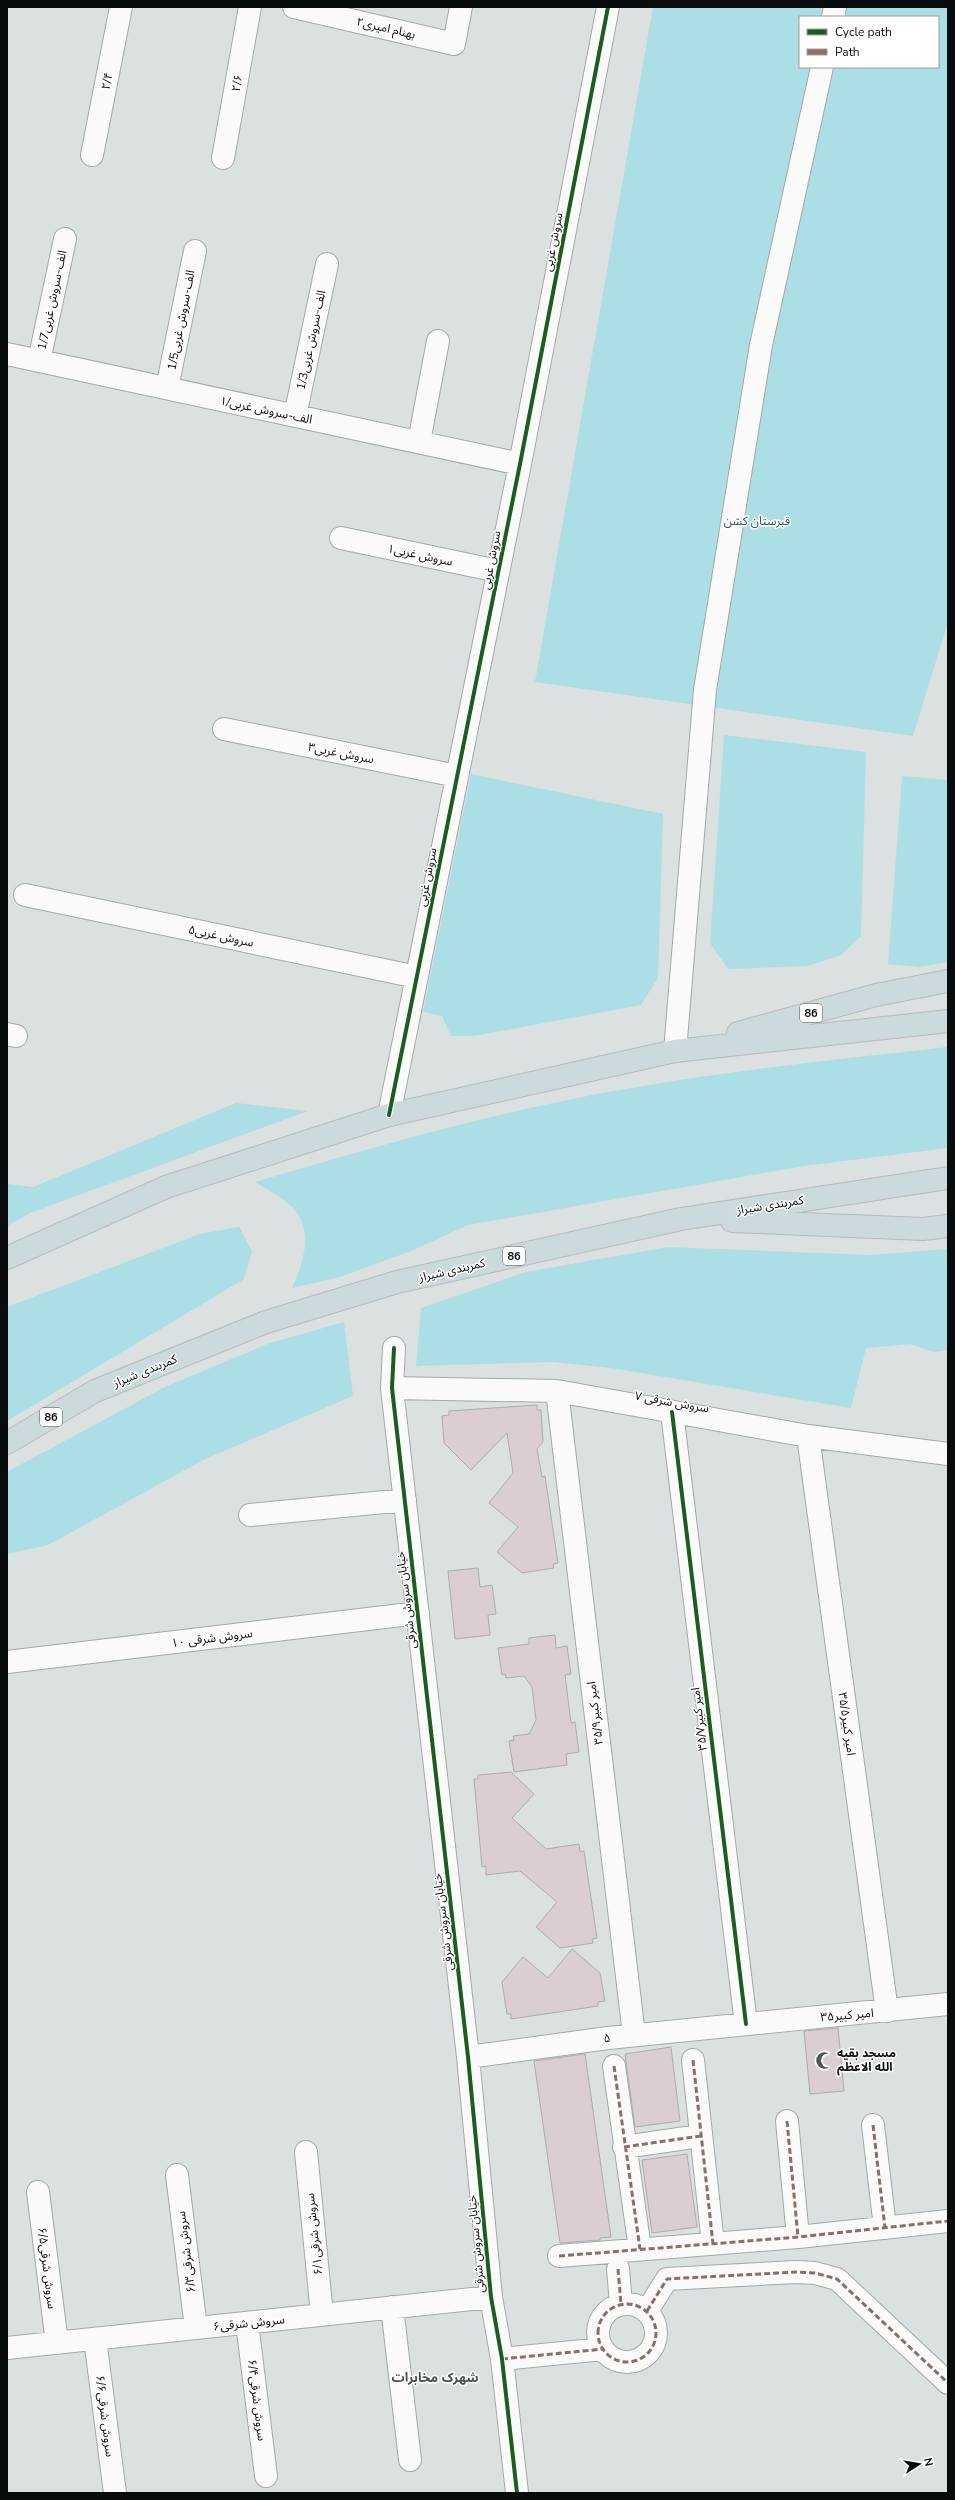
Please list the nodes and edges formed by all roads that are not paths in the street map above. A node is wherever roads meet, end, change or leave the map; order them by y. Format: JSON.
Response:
{"nodes":[{"id":1,"x":121,"y":7,"type":"edge"},
{"id":2,"x":250,"y":7,"type":"edge"},
{"id":3,"x":461,"y":7,"type":"edge"},
{"id":4,"x":608,"y":7,"type":"edge"},
{"id":5,"x":302,"y":8,"type":"edge"},
{"id":6,"x":822,"y":68,"type":"edge"},
{"id":7,"x":92,"y":156,"type":"dead end"},
{"id":8,"x":223,"y":158,"type":"dead end"},
{"id":9,"x":65,"y":239,"type":"dead end"},
{"id":10,"x":195,"y":252,"type":"dead end"},
{"id":11,"x":327,"y":264,"type":"dead end"},
{"id":12,"x":438,"y":341,"type":"dead end"},
{"id":13,"x":10,"y":355,"type":"edge"},
{"id":14,"x":40,"y":361,"type":"junction"},
{"id":15,"x":168,"y":388,"type":"junction"},
{"id":16,"x":295,"y":416,"type":"junction"},
{"id":17,"x":419,"y":442,"type":"junction"},
{"id":18,"x":520,"y":464,"type":"junction"},
{"id":19,"x":341,"y":538,"type":"dead end"},
{"id":20,"x":498,"y":571,"type":"junction"},
{"id":21,"x":224,"y":729,"type":"dead end"},
{"id":22,"x":457,"y":776,"type":"junction"},
{"id":23,"x":25,"y":895,"type":"dead end"},
{"id":24,"x":417,"y":978,"type":"junction"},
{"id":25,"x":948,"y":981,"type":"edge"},
{"id":26,"x":948,"y":1021,"type":"edge"},
{"id":27,"x":675,"y":1050,"type":"junction"},
{"id":28,"x":389,"y":1115,"type":"junction"},
{"id":29,"x":948,"y":1178,"type":"edge"},
{"id":30,"x":681,"y":1219,"type":"junction"},
{"id":31,"x":948,"y":1226,"type":"edge"},
{"id":32,"x":7,"y":1258,"type":"edge"},
{"id":33,"x":394,"y":1348,"type":"dead end"},
{"id":34,"x":392,"y":1388,"type":"junction"},
{"id":35,"x":557,"y":1391,"type":"junction"},
{"id":36,"x":672,"y":1412,"type":"junction"},
{"id":37,"x":808,"y":1436,"type":"junction"},
{"id":38,"x":7,"y":1443,"type":"edge"},
{"id":39,"x":948,"y":1454,"type":"edge"},
{"id":40,"x":405,"y":1500,"type":"junction"},
{"id":41,"x":250,"y":1515,"type":"dead end"},
{"id":42,"x":418,"y":1614,"type":"junction"},
{"id":43,"x":7,"y":1662,"type":"edge"},
{"id":44,"x":948,"y":2004,"type":"edge"},
{"id":45,"x":887,"y":2011,"type":"junction"},
{"id":46,"x":746,"y":2024,"type":"junction"},
{"id":47,"x":634,"y":2035,"type":"junction"},
{"id":48,"x":468,"y":2057,"type":"junction"},
{"id":49,"x":693,"y":2060,"type":"dead end"},
{"id":50,"x":614,"y":2066,"type":"dead end"},
{"id":51,"x":787,"y":2121,"type":"dead end"},
{"id":52,"x":873,"y":2125,"type":"dead end"},
{"id":53,"x":700,"y":2136,"type":"junction"},
{"id":54,"x":624,"y":2147,"type":"junction"},
{"id":55,"x":306,"y":2152,"type":"dead end"},
{"id":56,"x":177,"y":2175,"type":"dead end"},
{"id":57,"x":38,"y":2192,"type":"dead end"},
{"id":58,"x":948,"y":2221,"type":"edge"},
{"id":59,"x":885,"y":2228,"type":"junction"},
{"id":60,"x":798,"y":2237,"type":"junction"},
{"id":61,"x":714,"y":2244,"type":"junction"},
{"id":62,"x":640,"y":2250,"type":"junction"},
{"id":63,"x":559,"y":2256,"type":"dead end"},
{"id":64,"x":618,"y":2269,"type":"dead end"},
{"id":65,"x":491,"y":2297,"type":"junction"},
{"id":66,"x":621,"y":2304,"type":"junction"},
{"id":67,"x":392,"y":2308,"type":"junction"},
{"id":68,"x":647,"y":2311,"type":"junction"},
{"id":69,"x":322,"y":2315,"type":"junction"},
{"id":70,"x":247,"y":2323,"type":"junction"},
{"id":71,"x":196,"y":2328,"type":"junction"},
{"id":72,"x":95,"y":2339,"type":"junction"},
{"id":73,"x":57,"y":2343,"type":"junction"},
{"id":74,"x":7,"y":2348,"type":"edge"},
{"id":75,"x":603,"y":2349,"type":"junction"},
{"id":76,"x":502,"y":2359,"type":"junction"},
{"id":77,"x":948,"y":2383,"type":"edge"},
{"id":78,"x":410,"y":2460,"type":"dead end"},
{"id":79,"x":266,"y":2476,"type":"dead end"},
{"id":80,"x":115,"y":2493,"type":"edge"},
{"id":81,"x":517,"y":2493,"type":"edge"}],
"edges":[{"from":1,"to":7,"type":"street","name":"۲/۴"},
{"from":2,"to":8,"type":"street","name":"۲/۶"},
{"from":3,"to":5,"type":"street","name":"بهنام امیری۲"},
{"from":4,"to":18,"type":"street","name":"سروش غربی"},
{"from":6,"to":27,"type":"street"},
{"from":9,"to":14,"type":"street","name":"1/7الف-سروش غربی"},
{"from":10,"to":15,"type":"street","name":"1/5الف-سروش غربی"},
{"from":11,"to":16,"type":"street","name":"1/3الف-سروش غربی"},
{"from":12,"to":17,"type":"street"},
{"from":13,"to":14,"type":"street","name":"۱/الف-سروش غربی"},
{"from":14,"to":15,"type":"street","name":"۱/الف-سروش غربی"},
{"from":15,"to":16,"type":"street","name":"۱/الف-سروش غربی"},
{"from":16,"to":17,"type":"street","name":"۱/الف-سروش غربی"},
{"from":17,"to":18,"type":"street","name":"۱/الف-سروش غربی"},
{"from":18,"to":20,"type":"street","name":"سروش غربی"},
{"from":19,"to":20,"type":"street","name":"سروش غربی۱"},
{"from":20,"to":22,"type":"street","name":"سروش غربی"},
{"from":21,"to":22,"type":"street","name":"سروش غربی۳"},
{"from":22,"to":24,"type":"street","name":"سروش غربی"},
{"from":23,"to":24,"type":"street","name":"سروش غربی۵"},
{"from":24,"to":28,"type":"street","name":"سروش غربی"},
{"from":25,"to":27,"type":"highway","number":"86"},
{"from":26,"to":27,"type":"highway"},
{"from":27,"to":28,"type":"highway","number":"86"},
{"from":28,"to":32,"type":"highway","number":"86"},
{"from":29,"to":30,"type":"highway","name":"کمربندی شیراز","number":"86"},
{"from":30,"to":31,"type":"highway"},
{"from":30,"to":38,"type":"highway","name":"کمربندی شیراز","number":"86"},
{"from":33,"to":34,"type":"street","name":"خیابان سروش شرقی"},
{"from":34,"to":35,"type":"street","name":"سروش شرقی ۷"},
{"from":34,"to":40,"type":"street","name":"خیابان سروش شرقی"},
{"from":35,"to":36,"type":"street","name":"سروش شرقی ۷"},
{"from":35,"to":47,"type":"street","name":"امیر کبیر۳۵/۹"},
{"from":36,"to":37,"type":"street","name":"سروش شرقی ۷"},
{"from":36,"to":46,"type":"street","name":"امیر کبیر۳۵/۷"},
{"from":37,"to":39,"type":"street","name":"سروش شرقی ۷"},
{"from":37,"to":45,"type":"street","name":"امیر کبیر۳۵/۵"},
{"from":40,"to":41,"type":"street"},
{"from":40,"to":42,"type":"street","name":"خیابان سروش شرقی"},
{"from":42,"to":43,"type":"street","name":"سروش شرقی ۱۰"},
{"from":42,"to":48,"type":"street","name":"خیابان سروش شرقی"},
{"from":44,"to":45,"type":"street","name":"امیر کبیر۳۵"},
{"from":45,"to":46,"type":"street","name":"امیر کبیر۳۵"},
{"from":46,"to":47,"type":"street","name":"۵"},
{"from":47,"to":48,"type":"street","name":"۵"},
{"from":48,"to":65,"type":"street","name":"خیابان سروش شرقی"},
{"from":49,"to":53,"type":"street"},
{"from":50,"to":54,"type":"street"},
{"from":51,"to":60,"type":"street"},
{"from":52,"to":59,"type":"street"},
{"from":53,"to":54,"type":"street"},
{"from":53,"to":61,"type":"street"},
{"from":54,"to":62,"type":"street"},
{"from":55,"to":69,"type":"street","name":"سروش شرقی۶/۱"},
{"from":56,"to":71,"type":"street","name":"سروش شرقی۶/۳"},
{"from":57,"to":73,"type":"street","name":"سروش شرقی۶/۵"},
{"from":58,"to":59,"type":"street"},
{"from":59,"to":60,"type":"street"},
{"from":60,"to":61,"type":"street"},
{"from":61,"to":62,"type":"street"},
{"from":62,"to":63,"type":"street"},
{"from":64,"to":66,"type":"street"},
{"from":65,"to":67,"type":"street","name":"سروش شرقی۶"},
{"from":65,"to":76,"type":"street","name":"خیابان سروش شرقی"},
{"from":66,"to":68,"type":"street"},
{"from":66,"to":75,"type":"street"},
{"from":67,"to":69,"type":"street","name":"سروش شرقی۶"},
{"from":67,"to":78,"type":"street"},
{"from":68,"to":75,"type":"street"},
{"from":68,"to":77,"type":"street"},
{"from":69,"to":70,"type":"street","name":"سروش شرقی۶"},
{"from":70,"to":71,"type":"street","name":"سروش شرقی۶"},
{"from":70,"to":79,"type":"street","name":"سروش شرقی۶/۴"},
{"from":71,"to":72,"type":"street","name":"سروش شرقی۶"},
{"from":72,"to":73,"type":"street","name":"سروش شرقی۶"},
{"from":72,"to":80,"type":"street","name":"سروش شرقی۶/۶"},
{"from":73,"to":74,"type":"street","name":"سروش شرقی۶"},
{"from":75,"to":76,"type":"street"},
{"from":76,"to":81,"type":"street","name":"خیابان سروش شرقی"}]}
